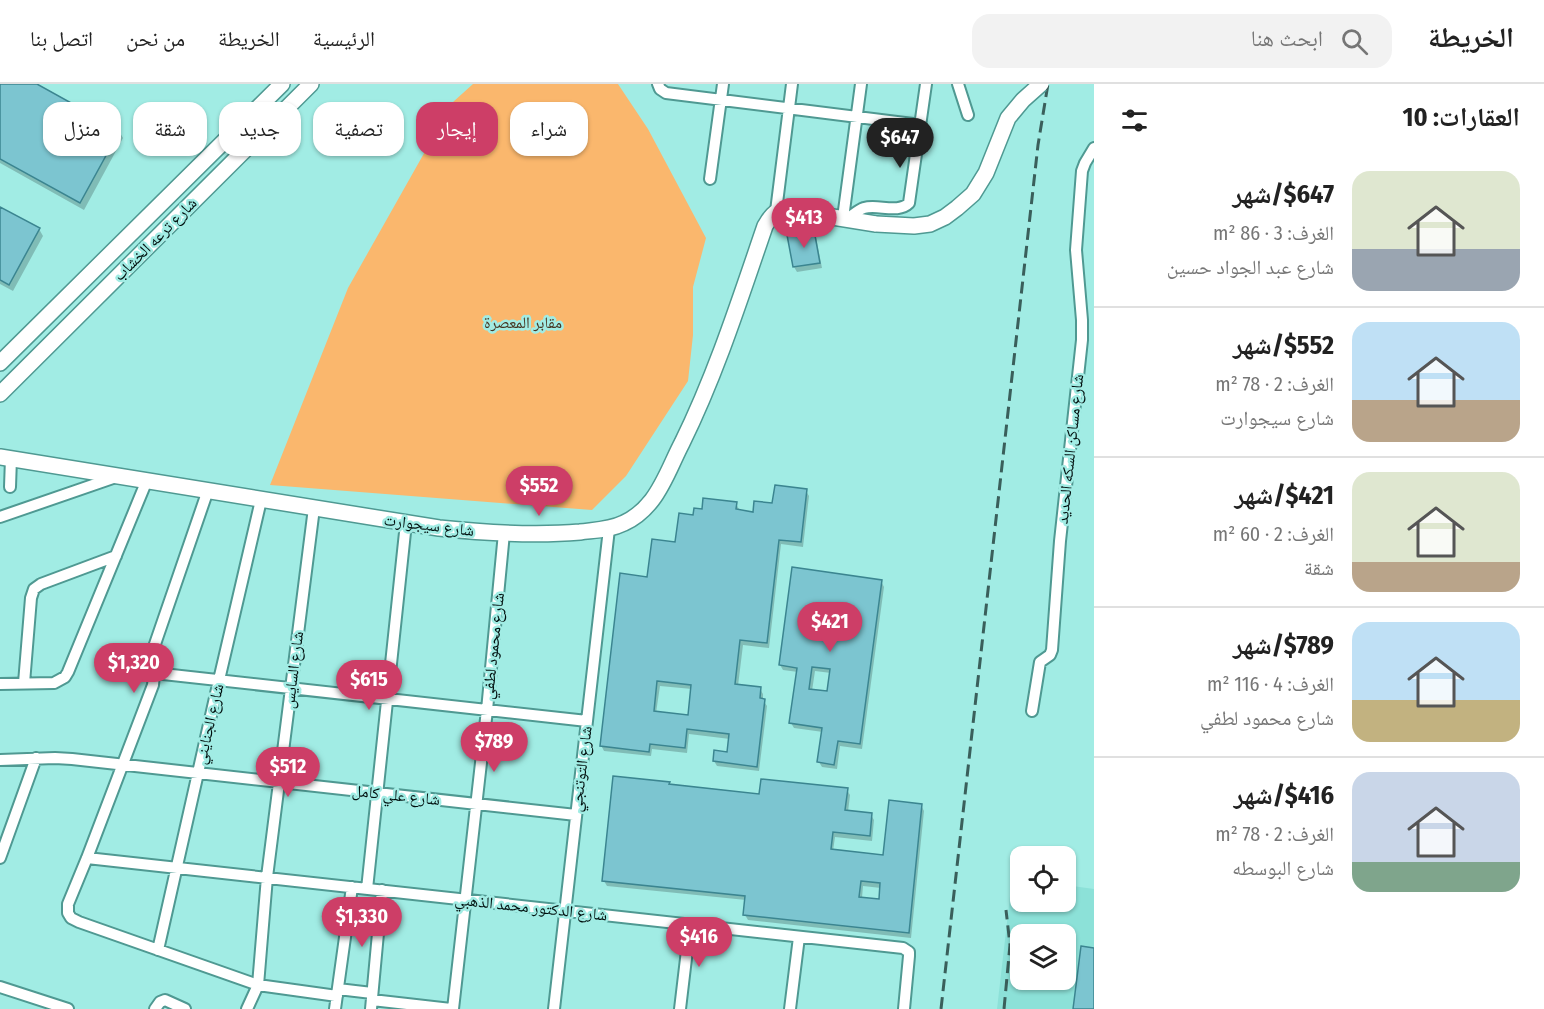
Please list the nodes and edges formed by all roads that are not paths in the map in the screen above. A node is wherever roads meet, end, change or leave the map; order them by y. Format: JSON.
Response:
{"nodes":[{"id":1,"x":282,"y":84,"type":"edge"},
{"id":2,"x":311,"y":84,"type":"edge"},
{"id":3,"x":658,"y":84,"type":"edge"},
{"id":4,"x":723,"y":84,"type":"edge"},
{"id":5,"x":792,"y":84,"type":"edge"},
{"id":6,"x":861,"y":84,"type":"edge"},
{"id":7,"x":926,"y":84,"type":"edge"},
{"id":8,"x":958,"y":84,"type":"edge"},
{"id":9,"x":1041,"y":84,"type":"edge"},
{"id":10,"x":721,"y":99,"type":"junction"},
{"id":11,"x":789,"y":108,"type":"junction"},
{"id":12,"x":968,"y":115,"type":"dead end"},
{"id":13,"x":856,"y":117,"type":"junction"},
{"id":14,"x":921,"y":125,"type":"junction"},
{"id":15,"x":1094,"y":148,"type":"edge"},
{"id":16,"x":710,"y":180,"type":"dead end"},
{"id":17,"x":776,"y":211,"type":"junction"},
{"id":18,"x":845,"y":218,"type":"junction"},
{"id":19,"x":0,"y":363,"type":"edge"},
{"id":20,"x":0,"y":394,"type":"edge"},
{"id":21,"x":5,"y":457,"type":"edge"},
{"id":22,"x":120,"y":476,"type":"junction"},
{"id":23,"x":147,"y":480,"type":"junction"},
{"id":24,"x":10,"y":487,"type":"dead end"},
{"id":25,"x":208,"y":490,"type":"junction"},
{"id":26,"x":261,"y":500,"type":"junction"},
{"id":27,"x":314,"y":508,"type":"junction"},
{"id":28,"x":0,"y":517,"type":"edge"},
{"id":29,"x":406,"y":523,"type":"junction"},
{"id":30,"x":609,"y":529,"type":"junction"},
{"id":31,"x":504,"y":533,"type":"junction"},
{"id":32,"x":116,"y":556,"type":"junction"},
{"id":33,"x":154,"y":673,"type":"junction"},
{"id":34,"x":219,"y":680,"type":"junction"},
{"id":35,"x":24,"y":683,"type":"junction"},
{"id":36,"x":0,"y":684,"type":"edge"},
{"id":37,"x":291,"y":688,"type":"junction"},
{"id":38,"x":387,"y":699,"type":"junction"},
{"id":39,"x":487,"y":710,"type":"junction"},
{"id":40,"x":1032,"y":711,"type":"dead end"},
{"id":41,"x":587,"y":721,"type":"junction"},
{"id":42,"x":36,"y":758,"type":"junction"},
{"id":43,"x":0,"y":760,"type":"edge"},
{"id":44,"x":122,"y":765,"type":"junction"},
{"id":45,"x":198,"y":773,"type":"junction"},
{"id":46,"x":279,"y":782,"type":"junction"},
{"id":47,"x":377,"y":793,"type":"junction"},
{"id":48,"x":476,"y":804,"type":"junction"},
{"id":49,"x":576,"y":815,"type":"junction"},
{"id":50,"x":5,"y":830,"type":"edge"},
{"id":51,"x":0,"y":858,"type":"edge"},
{"id":52,"x":87,"y":858,"type":"junction"},
{"id":53,"x":177,"y":867,"type":"junction"},
{"id":54,"x":267,"y":877,"type":"junction"},
{"id":55,"x":352,"y":887,"type":"junction"},
{"id":56,"x":367,"y":889,"type":"junction"},
{"id":57,"x":382,"y":890,"type":"junction"},
{"id":58,"x":465,"y":900,"type":"junction"},
{"id":59,"x":565,"y":911,"type":"junction"},
{"id":60,"x":690,"y":925,"type":"junction"},
{"id":61,"x":799,"y":937,"type":"junction"},
{"id":62,"x":159,"y":950,"type":"junction"},
{"id":63,"x":258,"y":985,"type":"junction"},
{"id":64,"x":0,"y":987,"type":"edge"},
{"id":65,"x":337,"y":992,"type":"junction"},
{"id":66,"x":371,"y":1001,"type":"edge"},
{"id":67,"x":68,"y":1009,"type":"edge"},
{"id":68,"x":155,"y":1009,"type":"edge"},
{"id":69,"x":185,"y":1009,"type":"edge"},
{"id":70,"x":247,"y":1009,"type":"edge"},
{"id":71,"x":335,"y":1009,"type":"edge"},
{"id":72,"x":452,"y":1009,"type":"edge"},
{"id":73,"x":554,"y":1009,"type":"edge"},
{"id":74,"x":680,"y":1009,"type":"edge"},
{"id":75,"x":790,"y":1009,"type":"edge"},
{"id":76,"x":904,"y":1009,"type":"edge"}],
"edges":[{"from":1,"to":19,"type":"street","name":"شارع ترعه الخشاب"},
{"from":2,"to":20,"type":"street","name":"شارع ترعه الخشاب"},
{"from":3,"to":10,"type":"street"},
{"from":4,"to":10,"type":"street"},
{"from":5,"to":11,"type":"street"},
{"from":6,"to":13,"type":"street"},
{"from":7,"to":14,"type":"street"},
{"from":8,"to":12,"type":"street"},
{"from":9,"to":18,"type":"street","bridge":true},
{"from":10,"to":11,"type":"street"},
{"from":10,"to":16,"type":"street"},
{"from":11,"to":13,"type":"street"},
{"from":11,"to":17,"type":"street"},
{"from":13,"to":14,"type":"street"},
{"from":13,"to":18,"type":"street"},
{"from":14,"to":18,"type":"street"},
{"from":15,"to":40,"type":"street","name":"شارع مساكن السكه الحديد"},
{"from":17,"to":18,"type":"street"},
{"from":17,"to":30,"type":"street","name":"شارع سيجوارت"},
{"from":21,"to":22,"type":"street","name":"شارع سيجوارت"},
{"from":21,"to":24,"type":"street"},
{"from":22,"to":23,"type":"street","name":"شارع سيجوارت"},
{"from":22,"to":28,"type":"street"},
{"from":23,"to":25,"type":"street","name":"شارع سيجوارت"},
{"from":23,"to":32,"type":"street"},
{"from":25,"to":26,"type":"street","name":"شارع سيجوارت"},
{"from":25,"to":33,"type":"street"},
{"from":26,"to":27,"type":"street","name":"شارع سيجوارت"},
{"from":26,"to":34,"type":"street","name":"شارع الجنايني"},
{"from":27,"to":29,"type":"street","name":"شارع سيجوارت"},
{"from":27,"to":37,"type":"street","name":"شارع السايس"},
{"from":29,"to":31,"type":"street","name":"شارع سيجوارت"},
{"from":29,"to":38,"type":"street"},
{"from":30,"to":31,"type":"street","name":"شارع سيجوارت"},
{"from":30,"to":41,"type":"street","name":"شارع التوتنجي"},
{"from":31,"to":39,"type":"street","name":"شارع محمود لطفي"},
{"from":32,"to":35,"type":"street"},
{"from":32,"to":35,"type":"street"},
{"from":33,"to":34,"type":"street"},
{"from":33,"to":44,"type":"street"},
{"from":34,"to":37,"type":"street"},
{"from":34,"to":45,"type":"street","name":"شارع الجنايني"},
{"from":35,"to":36,"type":"street"},
{"from":37,"to":38,"type":"street"},
{"from":37,"to":46,"type":"street","name":"شارع السايس"},
{"from":38,"to":39,"type":"street"},
{"from":38,"to":47,"type":"street"},
{"from":39,"to":41,"type":"street"},
{"from":39,"to":48,"type":"street","name":"شارع محمود لطفي"},
{"from":41,"to":49,"type":"street","name":"شارع التوتنجي"},
{"from":42,"to":43,"type":"street","name":"شارع علي كامل"},
{"from":42,"to":44,"type":"street","name":"شارع علي كامل"},
{"from":42,"to":50,"type":"street"},
{"from":44,"to":45,"type":"street","name":"شارع علي كامل"},
{"from":44,"to":52,"type":"street"},
{"from":45,"to":46,"type":"street","name":"شارع علي كامل"},
{"from":45,"to":53,"type":"street","name":"شارع الجنايني"},
{"from":46,"to":47,"type":"street","name":"شارع علي كامل"},
{"from":46,"to":54,"type":"street","name":"شارع السايس"},
{"from":47,"to":48,"type":"street","name":"شارع علي كامل"},
{"from":47,"to":56,"type":"street"},
{"from":48,"to":49,"type":"street","name":"شارع علي كامل"},
{"from":48,"to":58,"type":"street","name":"شارع محمود لطفي"},
{"from":49,"to":59,"type":"street","name":"شارع التوتنجي"},
{"from":50,"to":51,"type":"street"},
{"from":52,"to":53,"type":"street","name":"شارع الدكتور محمد الذهبي"},
{"from":52,"to":62,"type":"street"},
{"from":53,"to":54,"type":"street","name":"شارع الدكتور محمد الذهبي"},
{"from":53,"to":62,"type":"street","name":"شارع الجنايني"},
{"from":54,"to":55,"type":"street","name":"شارع الدكتور محمد الذهبي"},
{"from":54,"to":63,"type":"street","name":"شارع السايس"},
{"from":55,"to":56,"type":"street","name":"شارع الدكتور محمد الذهبي"},
{"from":55,"to":65,"type":"street"},
{"from":56,"to":57,"type":"street","name":"شارع الدكتور محمد الذهبي"},
{"from":57,"to":58,"type":"street","name":"شارع الدكتور محمد الذهبي"},
{"from":57,"to":66,"type":"street"},
{"from":58,"to":59,"type":"street","name":"شارع الدكتور محمد الذهبي"},
{"from":58,"to":72,"type":"street","name":"شارع محمود لطفي"},
{"from":59,"to":60,"type":"street","name":"شارع الدكتور محمد الذهبي"},
{"from":59,"to":73,"type":"street","name":"شارع التوتنجي"},
{"from":60,"to":61,"type":"street","name":"شارع الدكتور محمد الذهبي"},
{"from":60,"to":74,"type":"street"},
{"from":61,"to":75,"type":"street"},
{"from":61,"to":76,"type":"street","name":"شارع الدكتور محمد الذهبي"},
{"from":62,"to":63,"type":"street"},
{"from":63,"to":65,"type":"street"},
{"from":63,"to":70,"type":"street","name":"شارع السايس"},
{"from":64,"to":67,"type":"street"},
{"from":65,"to":66,"type":"street"},
{"from":65,"to":71,"type":"street"},
{"from":66,"to":72,"type":"street"},
{"from":68,"to":69,"type":"street"}]}
